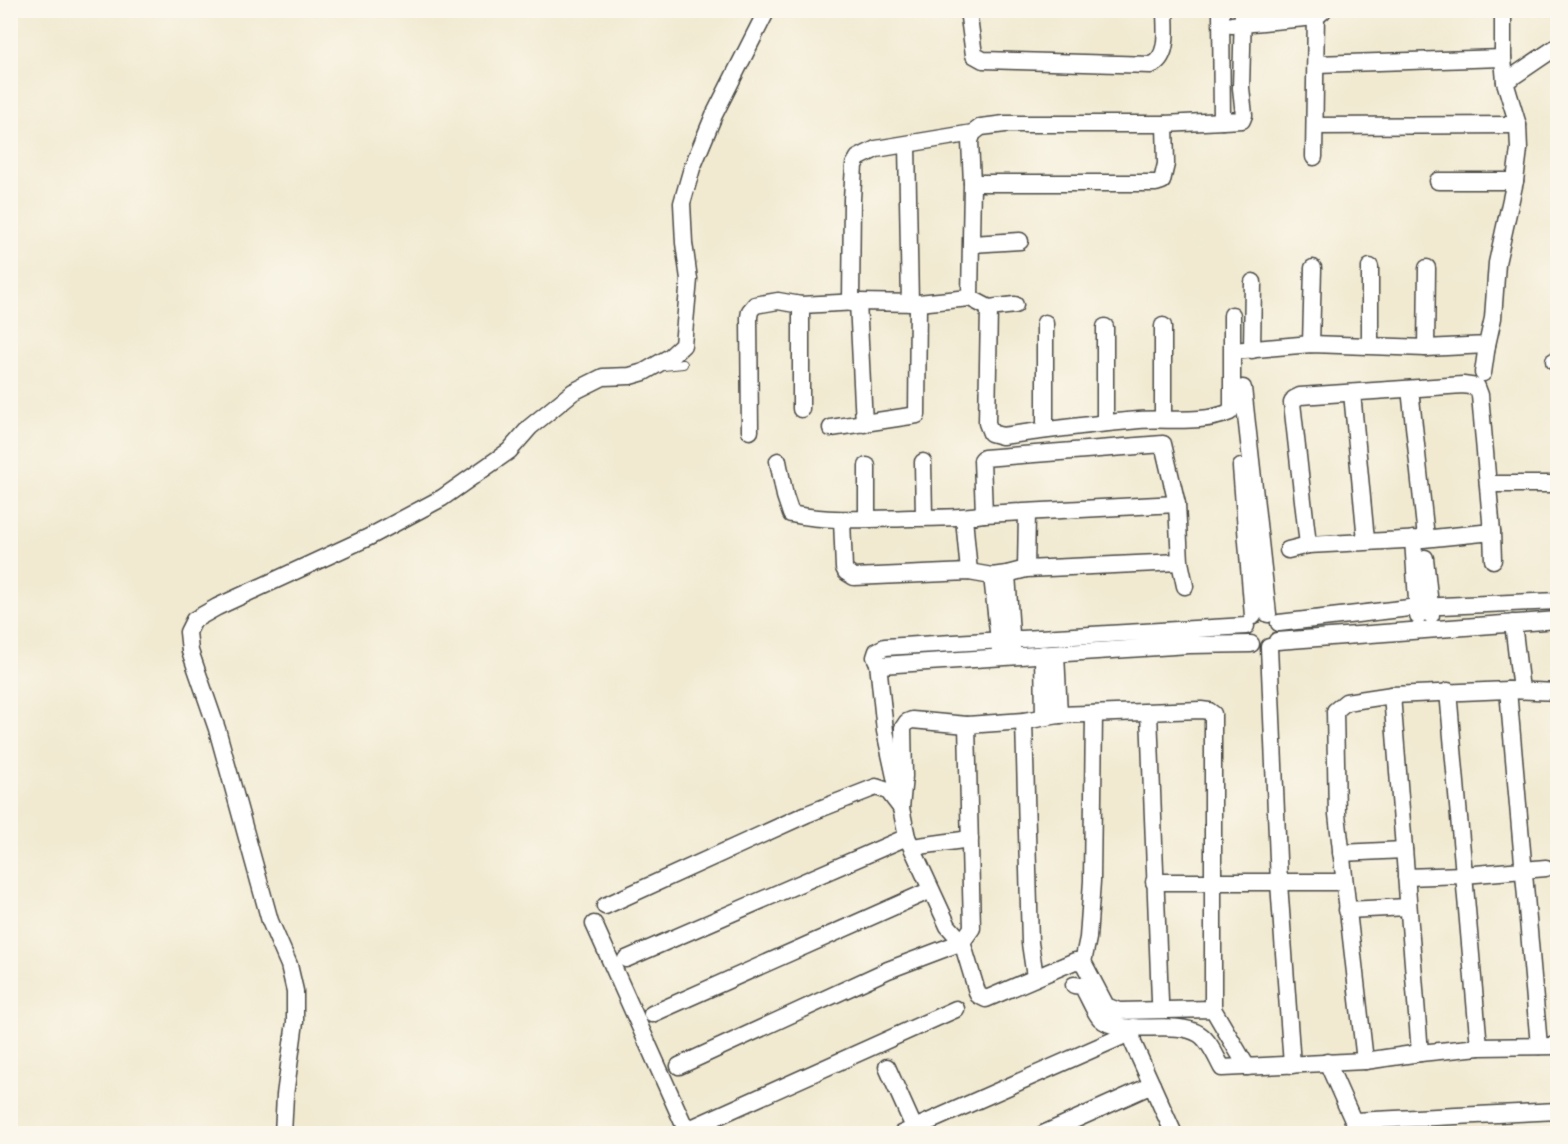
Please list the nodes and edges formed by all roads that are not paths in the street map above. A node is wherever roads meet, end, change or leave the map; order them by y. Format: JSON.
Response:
{"nodes":[{"id":1,"x":768,"y":10,"type":"edge"},
{"id":2,"x":968,"y":10,"type":"edge"},
{"id":3,"x":1165,"y":10,"type":"edge"},
{"id":4,"x":1503,"y":10,"type":"edge"},
{"id":5,"x":1319,"y":13,"type":"edge"},
{"id":6,"x":1221,"y":18,"type":"edge"},
{"id":7,"x":1243,"y":18,"type":"edge"},
{"id":8,"x":1557,"y":46,"type":"edge"},
{"id":9,"x":1503,"y":58,"type":"junction"},
{"id":10,"x":1316,"y":64,"type":"junction"},
{"id":11,"x":1505,"y":82,"type":"junction"},
{"id":12,"x":1222,"y":121,"type":"junction"},
{"id":13,"x":1165,"y":124,"type":"junction"},
{"id":14,"x":1518,"y":125,"type":"junction"},
{"id":15,"x":1315,"y":126,"type":"junction"},
{"id":16,"x":973,"y":133,"type":"junction"},
{"id":17,"x":907,"y":145,"type":"junction"},
{"id":18,"x":1314,"y":158,"type":"dead end"},
{"id":19,"x":1438,"y":181,"type":"dead end"},
{"id":20,"x":1515,"y":182,"type":"junction"},
{"id":21,"x":972,"y":183,"type":"junction"},
{"id":22,"x":1020,"y":240,"type":"dead end"},
{"id":23,"x":972,"y":244,"type":"junction"},
{"id":24,"x":1370,"y":267,"type":"dead end"},
{"id":25,"x":1313,"y":268,"type":"dead end"},
{"id":26,"x":1427,"y":268,"type":"dead end"},
{"id":27,"x":1253,"y":282,"type":"dead end"},
{"id":28,"x":970,"y":298,"type":"junction"},
{"id":29,"x":855,"y":303,"type":"junction"},
{"id":30,"x":914,"y":303,"type":"junction"},
{"id":31,"x":801,"y":305,"type":"junction"},
{"id":32,"x":1015,"y":305,"type":"dead end"},
{"id":33,"x":989,"y":308,"type":"junction"},
{"id":34,"x":1232,"y":315,"type":"dead end"},
{"id":35,"x":1045,"y":323,"type":"dead end"},
{"id":36,"x":1164,"y":326,"type":"dead end"},
{"id":37,"x":1105,"y":327,"type":"dead end"},
{"id":38,"x":1311,"y":345,"type":"junction"},
{"id":39,"x":1370,"y":345,"type":"junction"},
{"id":40,"x":1487,"y":345,"type":"junction"},
{"id":41,"x":1426,"y":348,"type":"junction"},
{"id":42,"x":1252,"y":350,"type":"junction"},
{"id":43,"x":1233,"y":351,"type":"junction"},
{"id":44,"x":683,"y":363,"type":"dead end"},
{"id":45,"x":656,"y":366,"type":"junction"},
{"id":46,"x":1483,"y":373,"type":"dead end"},
{"id":47,"x":1243,"y":388,"type":"dead end"},
{"id":48,"x":1410,"y":389,"type":"junction"},
{"id":49,"x":1352,"y":393,"type":"junction"},
{"id":50,"x":801,"y":409,"type":"dead end"},
{"id":51,"x":1163,"y":419,"type":"junction"},
{"id":52,"x":1105,"y":423,"type":"junction"},
{"id":53,"x":864,"y":424,"type":"junction"},
{"id":54,"x":831,"y":428,"type":"dead end"},
{"id":55,"x":1045,"y":430,"type":"junction"},
{"id":56,"x":750,"y":431,"type":"dead end"},
{"id":57,"x":778,"y":460,"type":"dead end"},
{"id":58,"x":923,"y":462,"type":"dead end"},
{"id":59,"x":867,"y":466,"type":"dead end"},
{"id":60,"x":1241,"y":467,"type":"dead end"},
{"id":61,"x":1488,"y":484,"type":"junction"},
{"id":62,"x":1557,"y":484,"type":"edge"},
{"id":63,"x":1176,"y":504,"type":"junction"},
{"id":64,"x":1027,"y":513,"type":"junction"},
{"id":65,"x":984,"y":514,"type":"junction"},
{"id":66,"x":924,"y":518,"type":"junction"},
{"id":67,"x":964,"y":518,"type":"junction"},
{"id":68,"x":867,"y":519,"type":"junction"},
{"id":69,"x":842,"y":520,"type":"junction"},
{"id":70,"x":1492,"y":532,"type":"junction"},
{"id":71,"x":1421,"y":538,"type":"junction"},
{"id":72,"x":1366,"y":540,"type":"junction"},
{"id":73,"x":1308,"y":544,"type":"junction"},
{"id":74,"x":1288,"y":550,"type":"dead end"},
{"id":75,"x":1493,"y":560,"type":"dead end"},
{"id":76,"x":1180,"y":562,"type":"junction"},
{"id":77,"x":1026,"y":568,"type":"junction"},
{"id":78,"x":969,"y":572,"type":"junction"},
{"id":79,"x":1000,"y":575,"type":"junction"},
{"id":80,"x":1185,"y":586,"type":"dead end"},
{"id":81,"x":1557,"y":601,"type":"edge"},
{"id":82,"x":1424,"y":607,"type":"junction"},
{"id":83,"x":1262,"y":620,"type":"junction"},
{"id":84,"x":1557,"y":620,"type":"edge"},
{"id":85,"x":1513,"y":623,"type":"junction"},
{"id":86,"x":1426,"y":629,"type":"junction"},
{"id":87,"x":1251,"y":644,"type":"junction"},
{"id":88,"x":1273,"y":644,"type":"junction"},
{"id":89,"x":1006,"y":649,"type":"junction"},
{"id":90,"x":1050,"y":654,"type":"junction"},
{"id":91,"x":1514,"y":690,"type":"junction"},
{"id":92,"x":1448,"y":691,"type":"junction"},
{"id":93,"x":1557,"y":692,"type":"edge"},
{"id":94,"x":1392,"y":695,"type":"junction"},
{"id":95,"x":1149,"y":713,"type":"junction"},
{"id":96,"x":1094,"y":714,"type":"junction"},
{"id":97,"x":1051,"y":716,"type":"junction"},
{"id":98,"x":1024,"y":721,"type":"junction"},
{"id":99,"x":967,"y":724,"type":"junction"},
{"id":100,"x":901,"y":808,"type":"junction"},
{"id":101,"x":970,"y":839,"type":"junction"},
{"id":102,"x":909,"y":842,"type":"junction"},
{"id":103,"x":1404,"y":850,"type":"junction"},
{"id":104,"x":1341,"y":853,"type":"junction"},
{"id":105,"x":1546,"y":868,"type":"dead end"},
{"id":106,"x":1524,"y":870,"type":"junction"},
{"id":107,"x":1464,"y":875,"type":"junction"},
{"id":108,"x":1406,"y":877,"type":"junction"},
{"id":109,"x":1154,"y":882,"type":"junction"},
{"id":110,"x":1212,"y":882,"type":"junction"},
{"id":111,"x":1343,"y":882,"type":"junction"},
{"id":112,"x":1279,"y":883,"type":"junction"},
{"id":113,"x":931,"y":890,"type":"junction"},
{"id":114,"x":605,"y":906,"type":"dead end"},
{"id":115,"x":1408,"y":907,"type":"junction"},
{"id":116,"x":1347,"y":910,"type":"junction"},
{"id":117,"x":594,"y":924,"type":"dead end"},
{"id":118,"x":962,"y":942,"type":"junction"},
{"id":119,"x":626,"y":959,"type":"dead end"},
{"id":120,"x":1083,"y":962,"type":"junction"},
{"id":121,"x":1035,"y":977,"type":"junction"},
{"id":122,"x":1074,"y":985,"type":"dead end"},
{"id":123,"x":1160,"y":1001,"type":"dead end"},
{"id":124,"x":956,"y":1009,"type":"dead end"},
{"id":125,"x":1213,"y":1009,"type":"junction"},
{"id":126,"x":652,"y":1014,"type":"dead end"},
{"id":127,"x":1133,"y":1029,"type":"junction"},
{"id":128,"x":1539,"y":1046,"type":"junction"},
{"id":129,"x":1557,"y":1046,"type":"edge"},
{"id":130,"x":1479,"y":1047,"type":"junction"},
{"id":131,"x":1420,"y":1053,"type":"junction"},
{"id":132,"x":1365,"y":1061,"type":"junction"},
{"id":133,"x":1327,"y":1062,"type":"junction"},
{"id":134,"x":1292,"y":1065,"type":"junction"},
{"id":135,"x":679,"y":1066,"type":"dead end"},
{"id":136,"x":886,"y":1067,"type":"dead end"},
{"id":137,"x":1247,"y":1067,"type":"junction"},
{"id":138,"x":1152,"y":1085,"type":"junction"},
{"id":139,"x":1557,"y":1111,"type":"edge"},
{"id":140,"x":1356,"y":1127,"type":"edge"},
{"id":141,"x":688,"y":1132,"type":"edge"},
{"id":142,"x":911,"y":1132,"type":"edge"},
{"id":143,"x":283,"y":1134,"type":"edge"},
{"id":144,"x":1043,"y":1134,"type":"edge"},
{"id":145,"x":1174,"y":1134,"type":"edge"}],
"edges":[{"from":1,"to":45,"type":"street"},
{"from":2,"to":3,"type":"street"},
{"from":4,"to":9,"type":"street"},
{"from":5,"to":7,"type":"street"},
{"from":5,"to":10,"type":"street"},
{"from":6,"to":7,"type":"street"},
{"from":6,"to":12,"type":"street"},
{"from":7,"to":12,"type":"street"},
{"from":8,"to":11,"type":"street"},
{"from":9,"to":10,"type":"street"},
{"from":9,"to":11,"type":"street"},
{"from":10,"to":15,"type":"street"},
{"from":11,"to":14,"type":"street"},
{"from":12,"to":13,"type":"street"},
{"from":13,"to":16,"type":"street"},
{"from":13,"to":21,"type":"street"},
{"from":14,"to":15,"type":"street"},
{"from":14,"to":20,"type":"street"},
{"from":15,"to":18,"type":"street"},
{"from":16,"to":17,"type":"street"},
{"from":16,"to":21,"type":"street"},
{"from":17,"to":29,"type":"street"},
{"from":17,"to":30,"type":"street"},
{"from":19,"to":20,"type":"street"},
{"from":20,"to":40,"type":"street"},
{"from":21,"to":23,"type":"street"},
{"from":22,"to":23,"type":"street"},
{"from":23,"to":28,"type":"street"},
{"from":24,"to":39,"type":"street"},
{"from":25,"to":38,"type":"street"},
{"from":26,"to":41,"type":"street"},
{"from":27,"to":42,"type":"street"},
{"from":28,"to":30,"type":"street"},
{"from":28,"to":33,"type":"street"},
{"from":29,"to":30,"type":"street"},
{"from":29,"to":31,"type":"street"},
{"from":29,"to":53,"type":"street"},
{"from":30,"to":53,"type":"street"},
{"from":31,"to":50,"type":"street"},
{"from":31,"to":56,"type":"street"},
{"from":32,"to":33,"type":"street"},
{"from":33,"to":55,"type":"street"},
{"from":34,"to":43,"type":"street"},
{"from":35,"to":55,"type":"street"},
{"from":36,"to":51,"type":"street"},
{"from":37,"to":52,"type":"street"},
{"from":38,"to":39,"type":"street"},
{"from":38,"to":42,"type":"street"},
{"from":39,"to":41,"type":"street"},
{"from":40,"to":41,"type":"street"},
{"from":40,"to":46,"type":"street"},
{"from":42,"to":43,"type":"street"},
{"from":43,"to":51,"type":"street"},
{"from":44,"to":45,"type":"lane"},
{"from":45,"to":143,"type":"street"},
{"from":47,"to":83,"type":"street"},
{"from":48,"to":49,"type":"street"},
{"from":48,"to":61,"type":"street"},
{"from":48,"to":71,"type":"street"},
{"from":49,"to":72,"type":"street"},
{"from":49,"to":73,"type":"street"},
{"from":51,"to":52,"type":"street"},
{"from":52,"to":55,"type":"street"},
{"from":53,"to":54,"type":"street"},
{"from":57,"to":69,"type":"street"},
{"from":58,"to":66,"type":"street"},
{"from":59,"to":68,"type":"street"},
{"from":60,"to":83,"type":"street"},
{"from":61,"to":62,"type":"street"},
{"from":61,"to":70,"type":"street"},
{"from":63,"to":64,"type":"street"},
{"from":63,"to":65,"type":"street"},
{"from":63,"to":76,"type":"street"},
{"from":64,"to":65,"type":"street"},
{"from":64,"to":77,"type":"street"},
{"from":65,"to":67,"type":"street"},
{"from":66,"to":67,"type":"street"},
{"from":66,"to":68,"type":"street"},
{"from":67,"to":78,"type":"street"},
{"from":68,"to":69,"type":"street"},
{"from":69,"to":78,"type":"street"},
{"from":70,"to":71,"type":"street"},
{"from":70,"to":75,"type":"street"},
{"from":71,"to":72,"type":"street"},
{"from":71,"to":82,"type":"street"},
{"from":72,"to":73,"type":"street"},
{"from":73,"to":74,"type":"street"},
{"from":76,"to":77,"type":"street"},
{"from":76,"to":80,"type":"street"},
{"from":77,"to":79,"type":"street"},
{"from":78,"to":79,"type":"street"},
{"from":79,"to":89,"type":"street"},
{"from":81,"to":82,"type":"street"},
{"from":82,"to":83,"type":"street"},
{"from":82,"to":86,"type":"street"},
{"from":83,"to":87,"type":"street"},
{"from":83,"to":88,"type":"street"},
{"from":83,"to":89,"type":"street"},
{"from":84,"to":85,"type":"street"},
{"from":85,"to":86,"type":"street"},
{"from":85,"to":91,"type":"street"},
{"from":86,"to":88,"type":"street"},
{"from":87,"to":88,"type":"street"},
{"from":87,"to":90,"type":"street"},
{"from":88,"to":112,"type":"street"},
{"from":89,"to":90,"type":"street"},
{"from":89,"to":100,"type":"street"},
{"from":90,"to":97,"type":"street"},
{"from":91,"to":92,"type":"street"},
{"from":91,"to":93,"type":"street"},
{"from":91,"to":106,"type":"street"},
{"from":92,"to":94,"type":"street"},
{"from":92,"to":107,"type":"street"},
{"from":94,"to":103,"type":"street"},
{"from":94,"to":104,"type":"street"},
{"from":95,"to":96,"type":"street"},
{"from":95,"to":109,"type":"street"},
{"from":95,"to":110,"type":"street"},
{"from":96,"to":97,"type":"street"},
{"from":96,"to":120,"type":"street"},
{"from":97,"to":98,"type":"street"},
{"from":98,"to":99,"type":"street"},
{"from":98,"to":121,"type":"street"},
{"from":99,"to":100,"type":"street"},
{"from":99,"to":101,"type":"street"},
{"from":100,"to":102,"type":"street"},
{"from":100,"to":114,"type":"street"},
{"from":101,"to":102,"type":"street"},
{"from":101,"to":118,"type":"street"},
{"from":102,"to":113,"type":"street"},
{"from":102,"to":119,"type":"street"},
{"from":103,"to":104,"type":"street"},
{"from":103,"to":108,"type":"street"},
{"from":104,"to":111,"type":"street"},
{"from":105,"to":106,"type":"street"},
{"from":106,"to":107,"type":"street"},
{"from":106,"to":128,"type":"street"},
{"from":107,"to":108,"type":"street"},
{"from":107,"to":130,"type":"street"},
{"from":108,"to":115,"type":"street"},
{"from":109,"to":110,"type":"street"},
{"from":109,"to":123,"type":"street"},
{"from":110,"to":112,"type":"street"},
{"from":110,"to":125,"type":"street"},
{"from":111,"to":112,"type":"street"},
{"from":111,"to":116,"type":"street"},
{"from":112,"to":134,"type":"street"},
{"from":113,"to":118,"type":"street"},
{"from":113,"to":126,"type":"street"},
{"from":115,"to":116,"type":"street"},
{"from":115,"to":131,"type":"street"},
{"from":116,"to":132,"type":"street"},
{"from":117,"to":141,"type":"street"},
{"from":118,"to":121,"type":"street"},
{"from":118,"to":135,"type":"street"},
{"from":120,"to":121,"type":"street"},
{"from":120,"to":125,"type":"street"},
{"from":122,"to":127,"type":"street"},
{"from":124,"to":141,"type":"street"},
{"from":125,"to":137,"type":"street"},
{"from":127,"to":137,"type":"street"},
{"from":127,"to":138,"type":"street"},
{"from":127,"to":142,"type":"street"},
{"from":128,"to":129,"type":"street"},
{"from":128,"to":130,"type":"street"},
{"from":130,"to":131,"type":"street"},
{"from":131,"to":132,"type":"street"},
{"from":132,"to":133,"type":"street"},
{"from":133,"to":134,"type":"street"},
{"from":133,"to":140,"type":"street"},
{"from":134,"to":137,"type":"street"},
{"from":136,"to":142,"type":"street"},
{"from":138,"to":144,"type":"street"},
{"from":138,"to":145,"type":"street"},
{"from":139,"to":140,"type":"street"}]}
